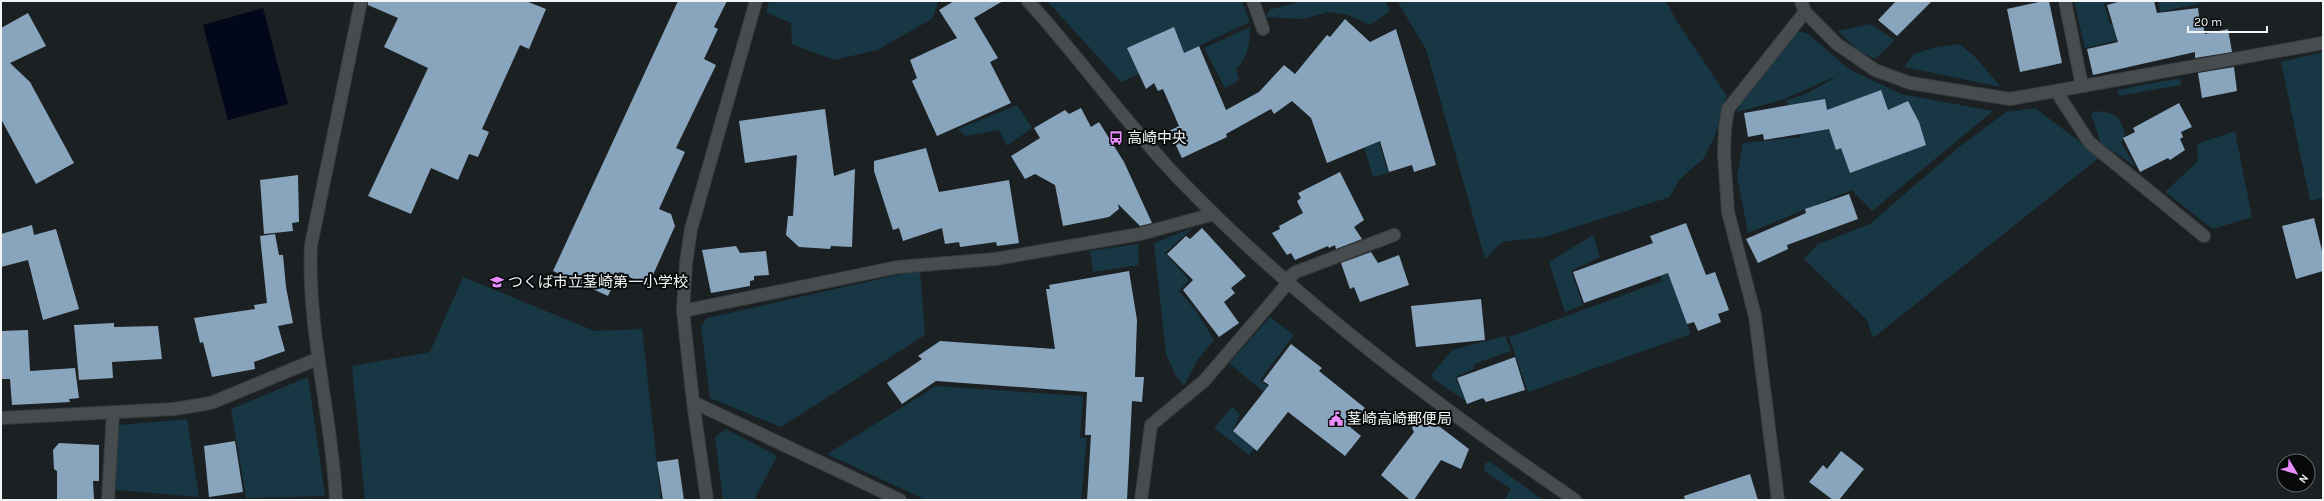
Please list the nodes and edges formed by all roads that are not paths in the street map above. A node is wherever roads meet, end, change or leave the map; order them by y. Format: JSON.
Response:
{"nodes":[{"id":1,"x":361,"y":1,"type":"edge"},
{"id":2,"x":756,"y":1,"type":"edge"},
{"id":3,"x":1028,"y":1,"type":"edge"},
{"id":4,"x":1253,"y":1,"type":"edge"},
{"id":5,"x":2065,"y":1,"type":"edge"},
{"id":6,"x":1803,"y":6,"type":"edge"},
{"id":7,"x":1263,"y":29,"type":"dead end"},
{"id":8,"x":2323,"y":43,"type":"edge"},
{"id":9,"x":2082,"y":86,"type":"junction"},
{"id":10,"x":2056,"y":91,"type":"junction"},
{"id":11,"x":1214,"y":214,"type":"junction"},
{"id":12,"x":1394,"y":235,"type":"dead end"},
{"id":13,"x":2204,"y":236,"type":"dead end"},
{"id":14,"x":1286,"y":281,"type":"junction"},
{"id":15,"x":683,"y":311,"type":"junction"},
{"id":16,"x":318,"y":359,"type":"junction"},
{"id":17,"x":693,"y":402,"type":"junction"},
{"id":18,"x":113,"y":412,"type":"junction"},
{"id":19,"x":1,"y":418,"type":"edge"},
{"id":20,"x":108,"y":500,"type":"edge"},
{"id":21,"x":336,"y":500,"type":"edge"},
{"id":22,"x":707,"y":500,"type":"edge"},
{"id":23,"x":900,"y":500,"type":"edge"},
{"id":24,"x":1141,"y":500,"type":"edge"},
{"id":25,"x":1576,"y":500,"type":"edge"},
{"id":26,"x":1778,"y":500,"type":"edge"}],
"edges":[{"from":1,"to":16,"type":"street"},
{"from":2,"to":15,"type":"street"},
{"from":3,"to":11,"type":"street"},
{"from":4,"to":7,"type":"street"},
{"from":5,"to":9,"type":"street"},
{"from":6,"to":10,"type":"street"},
{"from":6,"to":26,"type":"street"},
{"from":8,"to":9,"type":"street"},
{"from":9,"to":10,"type":"street"},
{"from":10,"to":13,"type":"street"},
{"from":11,"to":14,"type":"street"},
{"from":11,"to":15,"type":"street"},
{"from":12,"to":14,"type":"street"},
{"from":14,"to":24,"type":"street"},
{"from":14,"to":25,"type":"street"},
{"from":15,"to":17,"type":"street"},
{"from":16,"to":18,"type":"street"},
{"from":16,"to":21,"type":"street"},
{"from":17,"to":22,"type":"street"},
{"from":17,"to":23,"type":"street"},
{"from":18,"to":19,"type":"street"},
{"from":18,"to":20,"type":"street"}]}
